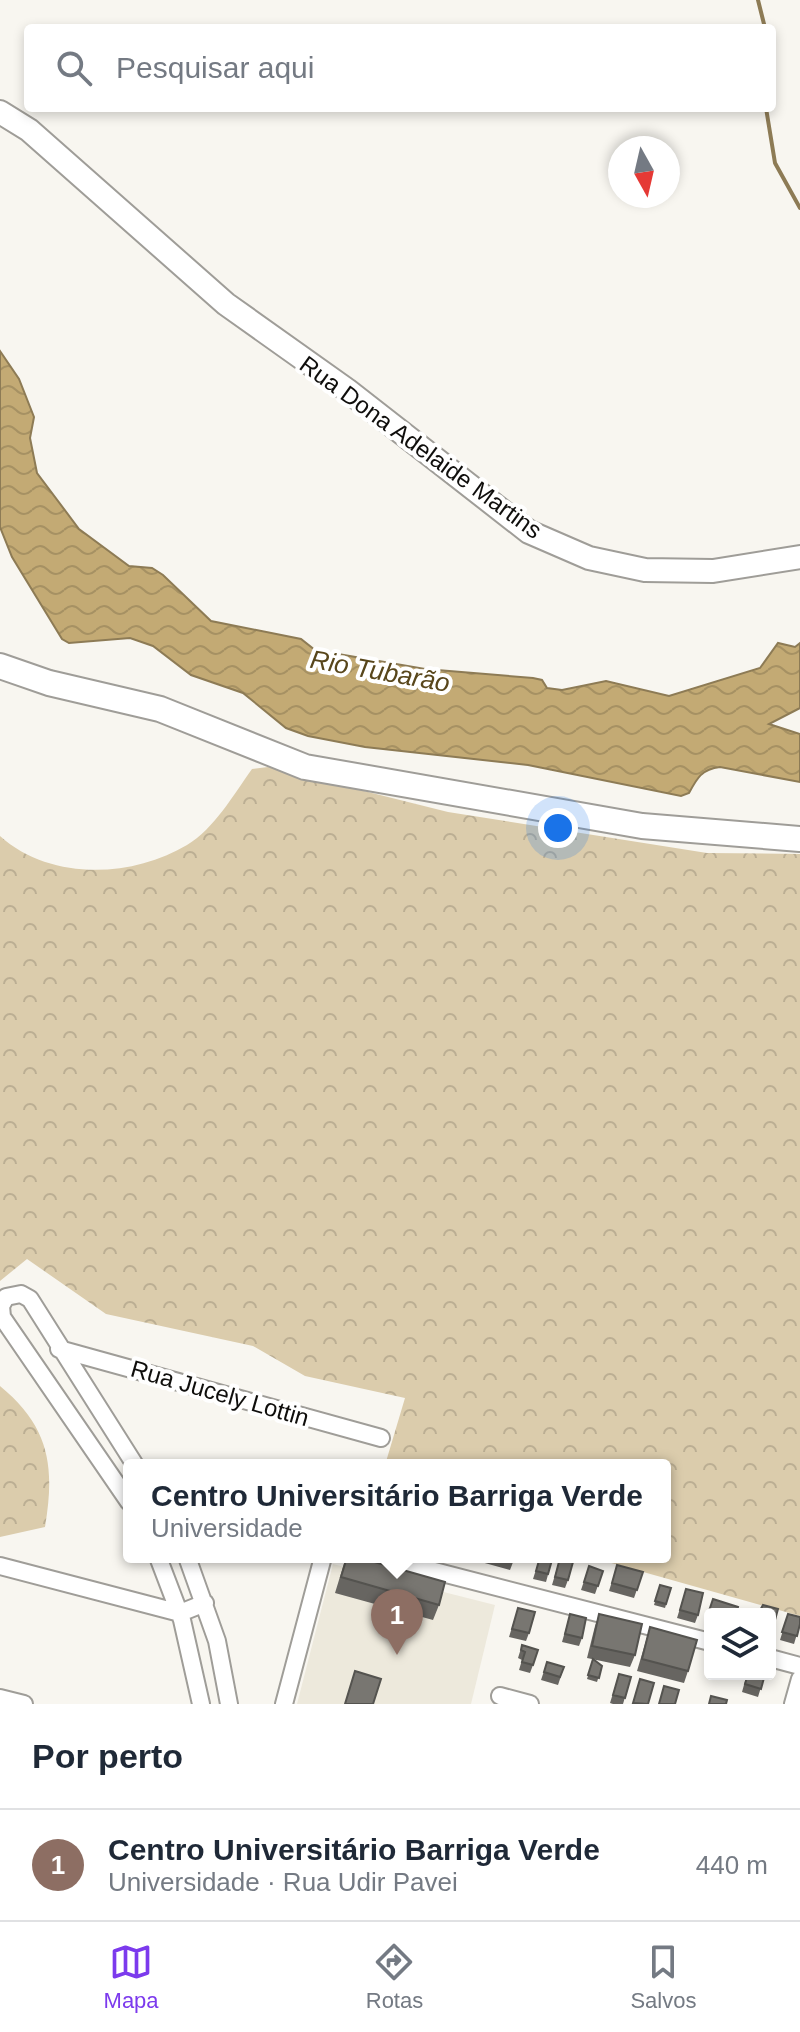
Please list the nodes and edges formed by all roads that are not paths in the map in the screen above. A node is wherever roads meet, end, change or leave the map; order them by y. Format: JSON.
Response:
{"nodes":[{"id":1,"x":0,"y":112,"type":"edge"},
{"id":2,"x":800,"y":557,"type":"edge"},
{"id":3,"x":0,"y":666,"type":"edge"},
{"id":4,"x":800,"y":839,"type":"edge"},
{"id":5,"x":59,"y":1349,"type":"junction"},
{"id":6,"x":381,"y":1438,"type":"dead end"},
{"id":7,"x":131,"y":1459,"type":"edge"},
{"id":8,"x":123,"y":1493,"type":"edge"},
{"id":9,"x":160,"y":1563,"type":"edge"},
{"id":10,"x":189,"y":1563,"type":"edge"},
{"id":11,"x":321,"y":1563,"type":"edge"},
{"id":12,"x":403,"y":1563,"type":"edge"},
{"id":13,"x":0,"y":1566,"type":"edge"},
{"id":14,"x":205,"y":1603,"type":"junction"},
{"id":15,"x":180,"y":1613,"type":"junction"},
{"id":16,"x":704,"y":1640,"type":"edge"},
{"id":17,"x":776,"y":1660,"type":"edge"},
{"id":18,"x":800,"y":1666,"type":"edge"},
{"id":19,"x":800,"y":1679,"type":"edge"},
{"id":20,"x":500,"y":1696,"type":"dead end"},
{"id":21,"x":0,"y":1698,"type":"edge"},
{"id":22,"x":24,"y":1704,"type":"edge"},
{"id":23,"x":201,"y":1704,"type":"edge"},
{"id":24,"x":229,"y":1704,"type":"edge"},
{"id":25,"x":284,"y":1704,"type":"edge"},
{"id":26,"x":530,"y":1704,"type":"edge"},
{"id":27,"x":793,"y":1704,"type":"edge"}],
"edges":[{"from":1,"to":2,"type":"street","name":"Rua Dona Adelaide Martins"},
{"from":3,"to":4,"type":"main road"},
{"from":5,"to":6,"type":"street","name":"Rua Jucely Lottin"},
{"from":5,"to":7,"type":"street"},
{"from":5,"to":8,"type":"street"},
{"from":9,"to":15,"type":"street"},
{"from":10,"to":14,"type":"street"},
{"from":11,"to":25,"type":"street"},
{"from":12,"to":16,"type":"street"},
{"from":13,"to":15,"type":"street"},
{"from":14,"to":15,"type":"street"},
{"from":14,"to":24,"type":"street"},
{"from":15,"to":23,"type":"street"},
{"from":17,"to":18,"type":"street"},
{"from":19,"to":27,"type":"street"},
{"from":20,"to":26,"type":"street"},
{"from":21,"to":22,"type":"street"}]}
